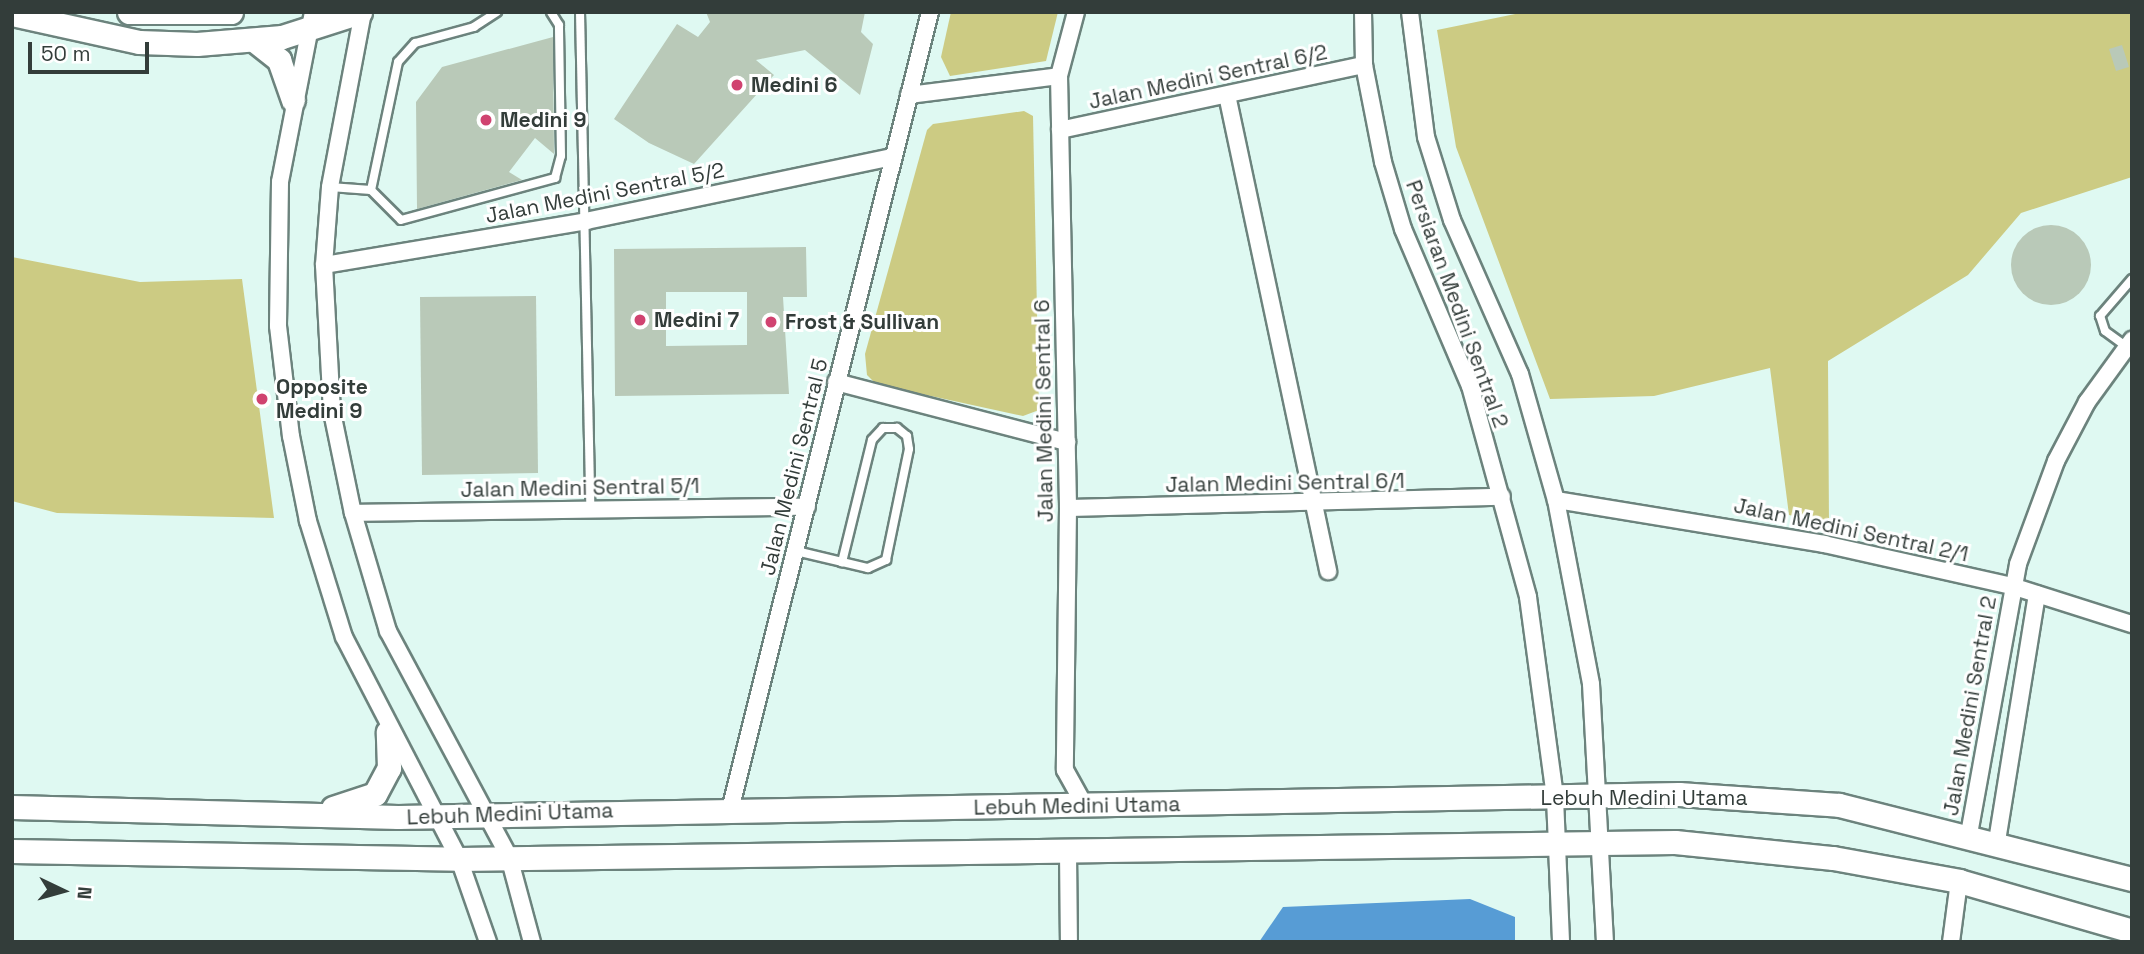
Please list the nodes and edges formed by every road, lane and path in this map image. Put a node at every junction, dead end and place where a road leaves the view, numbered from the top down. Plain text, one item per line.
1 (129, 12) edge
2 (231, 12) edge
3 (361, 12) edge
4 (497, 12) edge
5 (551, 12) edge
6 (580, 12) edge
7 (930, 12) edge
8 (1076, 12) edge
9 (1363, 12) edge
10 (1410, 12) edge
11 (12, 14) edge
12 (311, 22) edge
13 (255, 41) junction
14 (1364, 65) junction
15 (1059, 76) junction
16 (909, 94) junction
17 (1227, 95) junction
18 (293, 100) junction
19 (1060, 130) junction
20 (893, 157) junction
21 (330, 187) junction
22 (371, 190) junction
23 (586, 221) junction
24 (324, 265) junction
25 (2132, 279) edge
26 (2129, 343) edge
27 (836, 382) junction
28 (1067, 442) junction
29 (1502, 497) junction
30 (1556, 500) junction
31 (1317, 505) junction
32 (807, 507) junction
33 (590, 508) junction
34 (1068, 508) junction
35 (353, 513) junction
36 (796, 551) junction
37 (842, 562) junction
38 (1328, 571) dead end
39 (2012, 586) junction
40 (2037, 594) junction
41 (2132, 624) edge
42 (388, 732) junction
43 (1555, 798) junction
44 (1600, 798) junction
45 (1086, 806) junction
46 (12, 807) edge
47 (730, 810) junction
48 (485, 811) junction
49 (303, 815) junction
50 (438, 816) junction
51 (1969, 834) junction
52 (1997, 841) junction
53 (1558, 844) junction
54 (1603, 844) junction
55 (12, 851) edge
56 (1068, 852) junction
57 (509, 857) junction
58 (459, 859) junction
59 (2132, 879) edge
60 (1959, 881) junction
61 (2132, 931) edge
62 (488, 942) edge
63 (532, 942) edge
64 (1069, 942) edge
65 (1561, 942) edge
66 (1605, 942) edge
67 (1951, 942) edge

1 - 2 main road
3 - 12 main road
3 - 21 street
4 - 22 lane
5 - 22 lane
6 - 23 lane
7 - 16 street, Jalan Medini Sentral 5
8 - 15 street, Jalan Medini Sentral 6
9 - 14 street, Persiaran Medini Sentral 2
10 - 30 street, Persiaran Medini Sentral 2
11 - 13 main road
12 - 13 main road
12 - 18 street
13 - 18 main road
14 - 17 street, Jalan Medini Sentral 6/2
14 - 29 street, Persiaran Medini Sentral 2
15 - 16 street
15 - 19 street, Jalan Medini Sentral 6
16 - 20 street, Jalan Medini Sentral 5
17 - 19 street, Jalan Medini Sentral 6/2
17 - 31 street
18 - 42 street
19 - 28 street, Jalan Medini Sentral 6
20 - 23 street, Jalan Medini Sentral 5/2
20 - 27 street, Jalan Medini Sentral 5
21 - 22 lane
21 - 24 street
23 - 24 street, Jalan Medini Sentral 5/2
23 - 33 lane
24 - 35 street
25 - 26 lane
26 - 39 street, Jalan Medini Sentral 2
27 - 28 street
27 - 32 street, Jalan Medini Sentral 5
28 - 34 street, Jalan Medini Sentral 6
29 - 31 street, Jalan Medini Sentral 6/1
29 - 43 street, Persiaran Medini Sentral 2
30 - 39 street, Jalan Medini Sentral 2/1
30 - 44 street, Persiaran Medini Sentral 2
31 - 34 street, Jalan Medini Sentral 6/1
31 - 38 street
32 - 33 street, Jalan Medini Sentral 5/1
32 - 36 street, Jalan Medini Sentral 5
33 - 35 street, Jalan Medini Sentral 5/1
34 - 45 street, Jalan Medini Sentral 6
35 - 48 street
36 - 37 lane
36 - 47 street, Jalan Medini Sentral 5
37 - 37 lane
39 - 40 street, Jalan Medini Sentral 2/1
39 - 51 street, Jalan Medini Sentral 2
40 - 41 street, Jalan Medini Sentral 2/1
40 - 52 street
42 - 49 main road
42 - 50 street
43 - 44 main road, Lebuh Medini Utama
43 - 45 main road, Lebuh Medini Utama
43 - 53 street, Persiaran Medini Sentral 2
44 - 51 main road, Lebuh Medini Utama
44 - 54 street, Persiaran Medini Sentral 2
45 - 47 main road, Lebuh Medini Utama
46 - 49 main road, Lebuh Medini Utama
47 - 48 main road, Lebuh Medini Utama
48 - 50 main road, Lebuh Medini Utama
48 - 57 street
49 - 50 main road, Lebuh Medini Utama
50 - 58 street
51 - 52 main road, Lebuh Medini Utama
52 - 59 main road, Lebuh Medini Utama
53 - 54 main road, Lebuh Medini Utama
53 - 56 main road, Lebuh Medini Utama
53 - 65 street, Persiaran Medini Sentral 2
54 - 60 main road, Lebuh Medini Utama
54 - 66 street, Persiaran Medini Sentral 2
55 - 58 main road, Lebuh Medini Utama
56 - 57 main road, Lebuh Medini Utama
56 - 64 street
57 - 58 main road, Lebuh Medini Utama
57 - 63 street
58 - 62 street
60 - 61 main road, Lebuh Medini Utama
60 - 67 street

